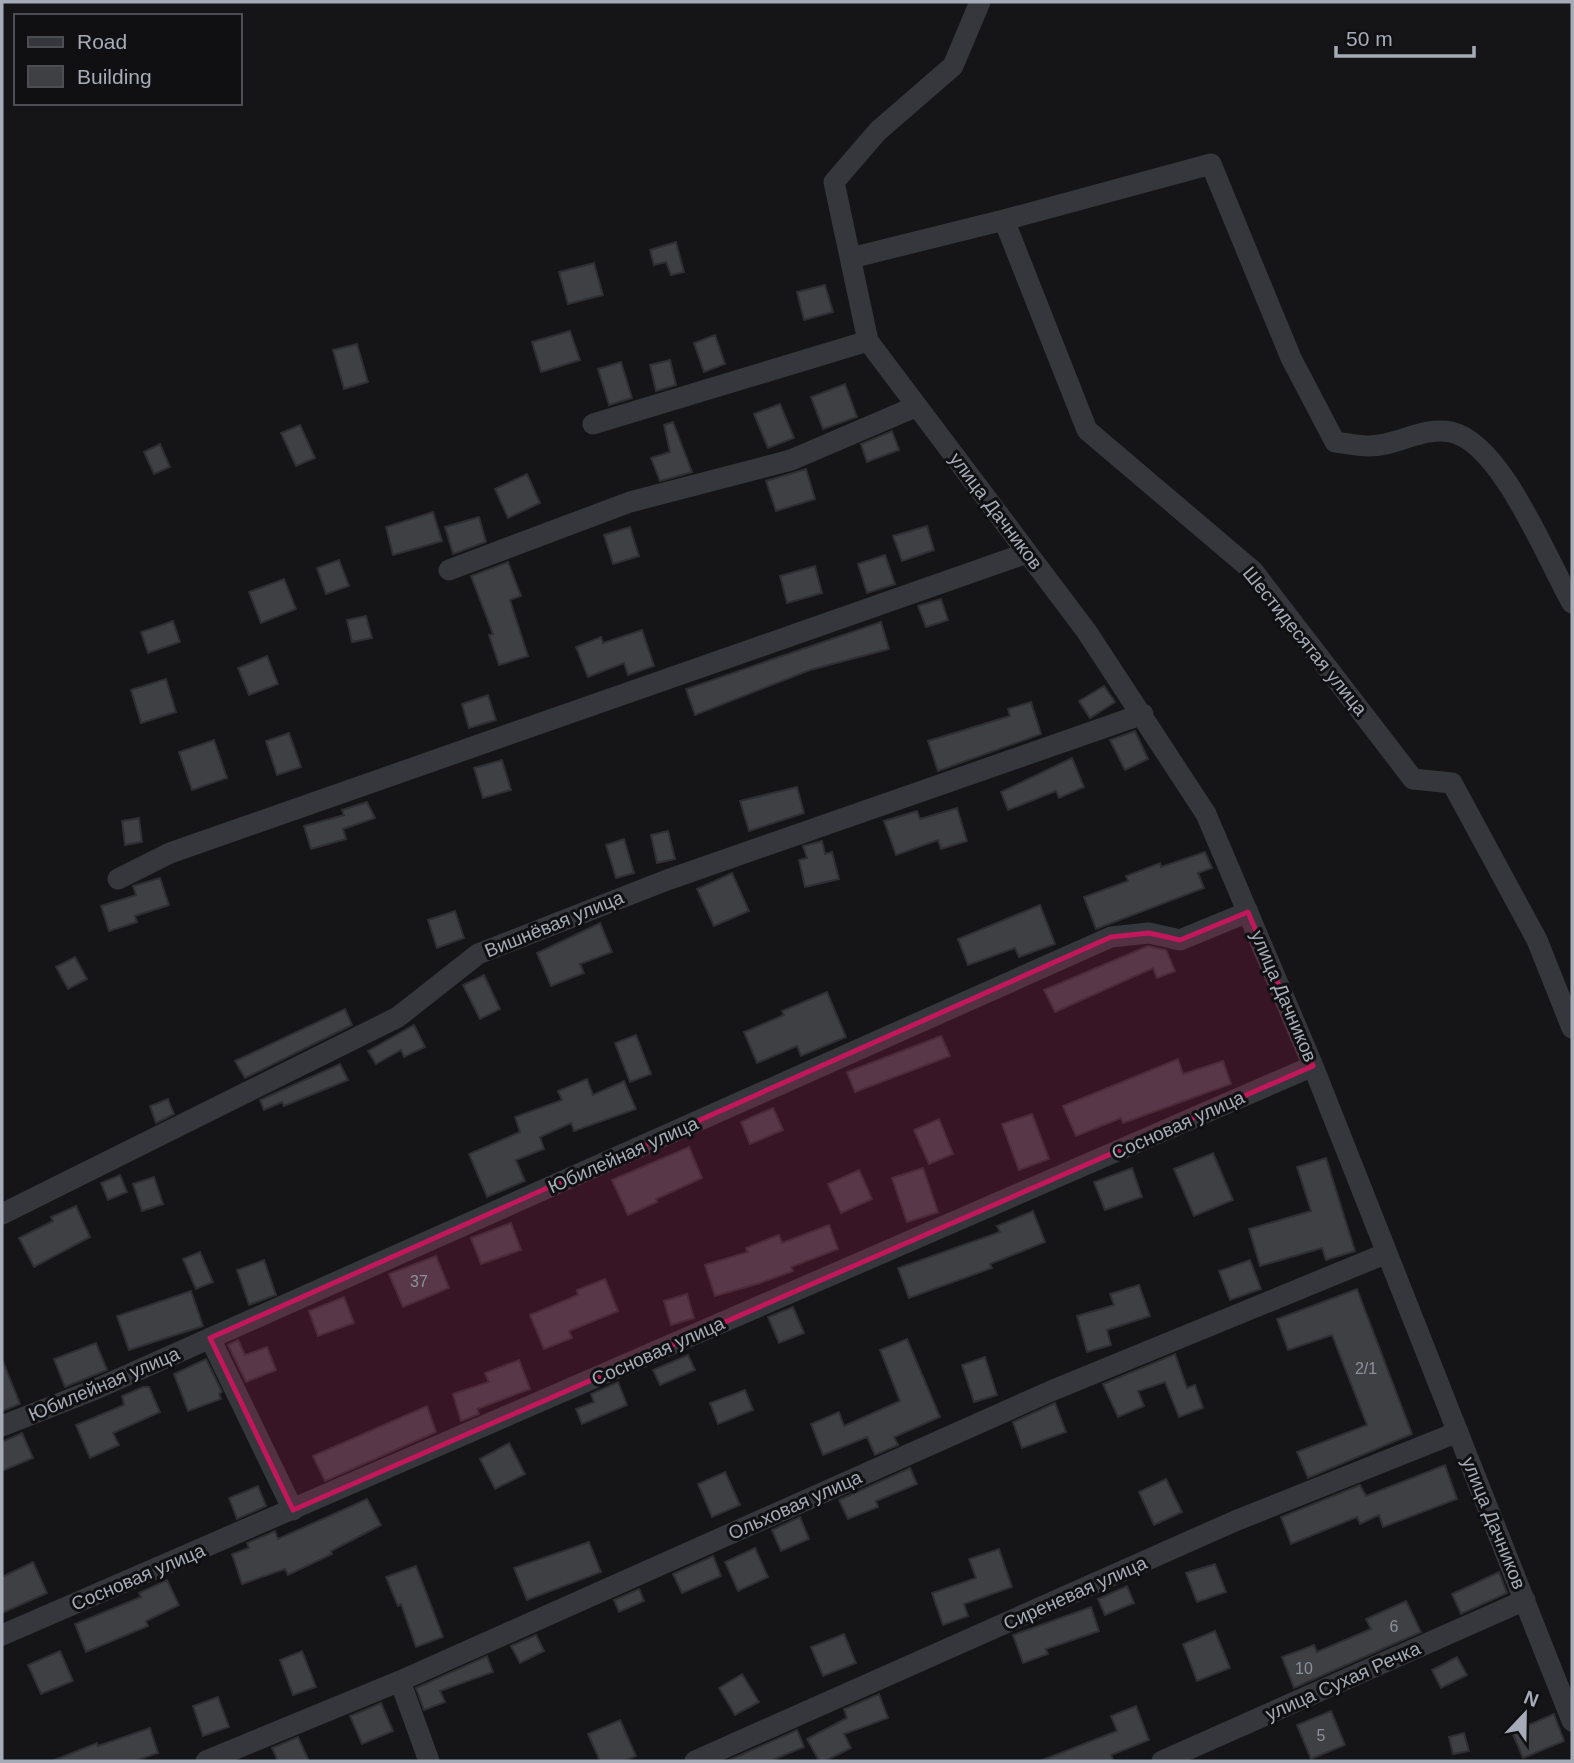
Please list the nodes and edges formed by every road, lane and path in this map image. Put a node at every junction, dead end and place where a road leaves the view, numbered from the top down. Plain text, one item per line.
1 (980, 2) edge
2 (1004, 220) junction
3 (850, 258) junction
4 (868, 341) junction
5 (917, 406) junction
6 (593, 424) dead end
7 (1027, 553) junction
8 (449, 570) dead end
9 (1572, 603) edge
10 (1143, 714) junction
11 (118, 879) dead end
12 (1248, 912) junction
13 (1572, 1028) edge
14 (1313, 1066) junction
15 (2, 1214) edge
16 (1387, 1253) junction
17 (210, 1338) junction
18 (2, 1426) edge
19 (1458, 1432) junction
20 (293, 1510) junction
21 (1525, 1601) junction
22 (2, 1635) edge
23 (400, 1681) junction
24 (1572, 1721) edge
25 (206, 1761) edge
26 (429, 1761) edge
27 (695, 1761) edge
28 (1162, 1761) edge

1 - 3 street
2 - 3 street
2 - 9 street
2 - 13 street, Шестидесятая улица
3 - 4 street
4 - 5 street, улица Дачников
4 - 6 street
5 - 7 street, улица Дачников
5 - 8 street
7 - 10 street, улица Дачников
7 - 11 street
10 - 12 street, улица Дачников
10 - 15 street, Вишнёвая улица
12 - 14 street, улица Дачников
12 - 17 street, Юбилейная улица
14 - 16 street, улица Дачников
14 - 20 street, Сосновая улица
16 - 19 street, улица Дачников
16 - 23 street, Ольховая улица
17 - 18 street, Юбилейная улица
17 - 20 street
19 - 21 street, улица Дачников
19 - 27 street, Сиреневая улица
20 - 22 street, Сосновая улица
21 - 24 street, улица Дачников
21 - 28 street, улица Сухая Речка
23 - 25 street, Ольховая улица
23 - 26 street

